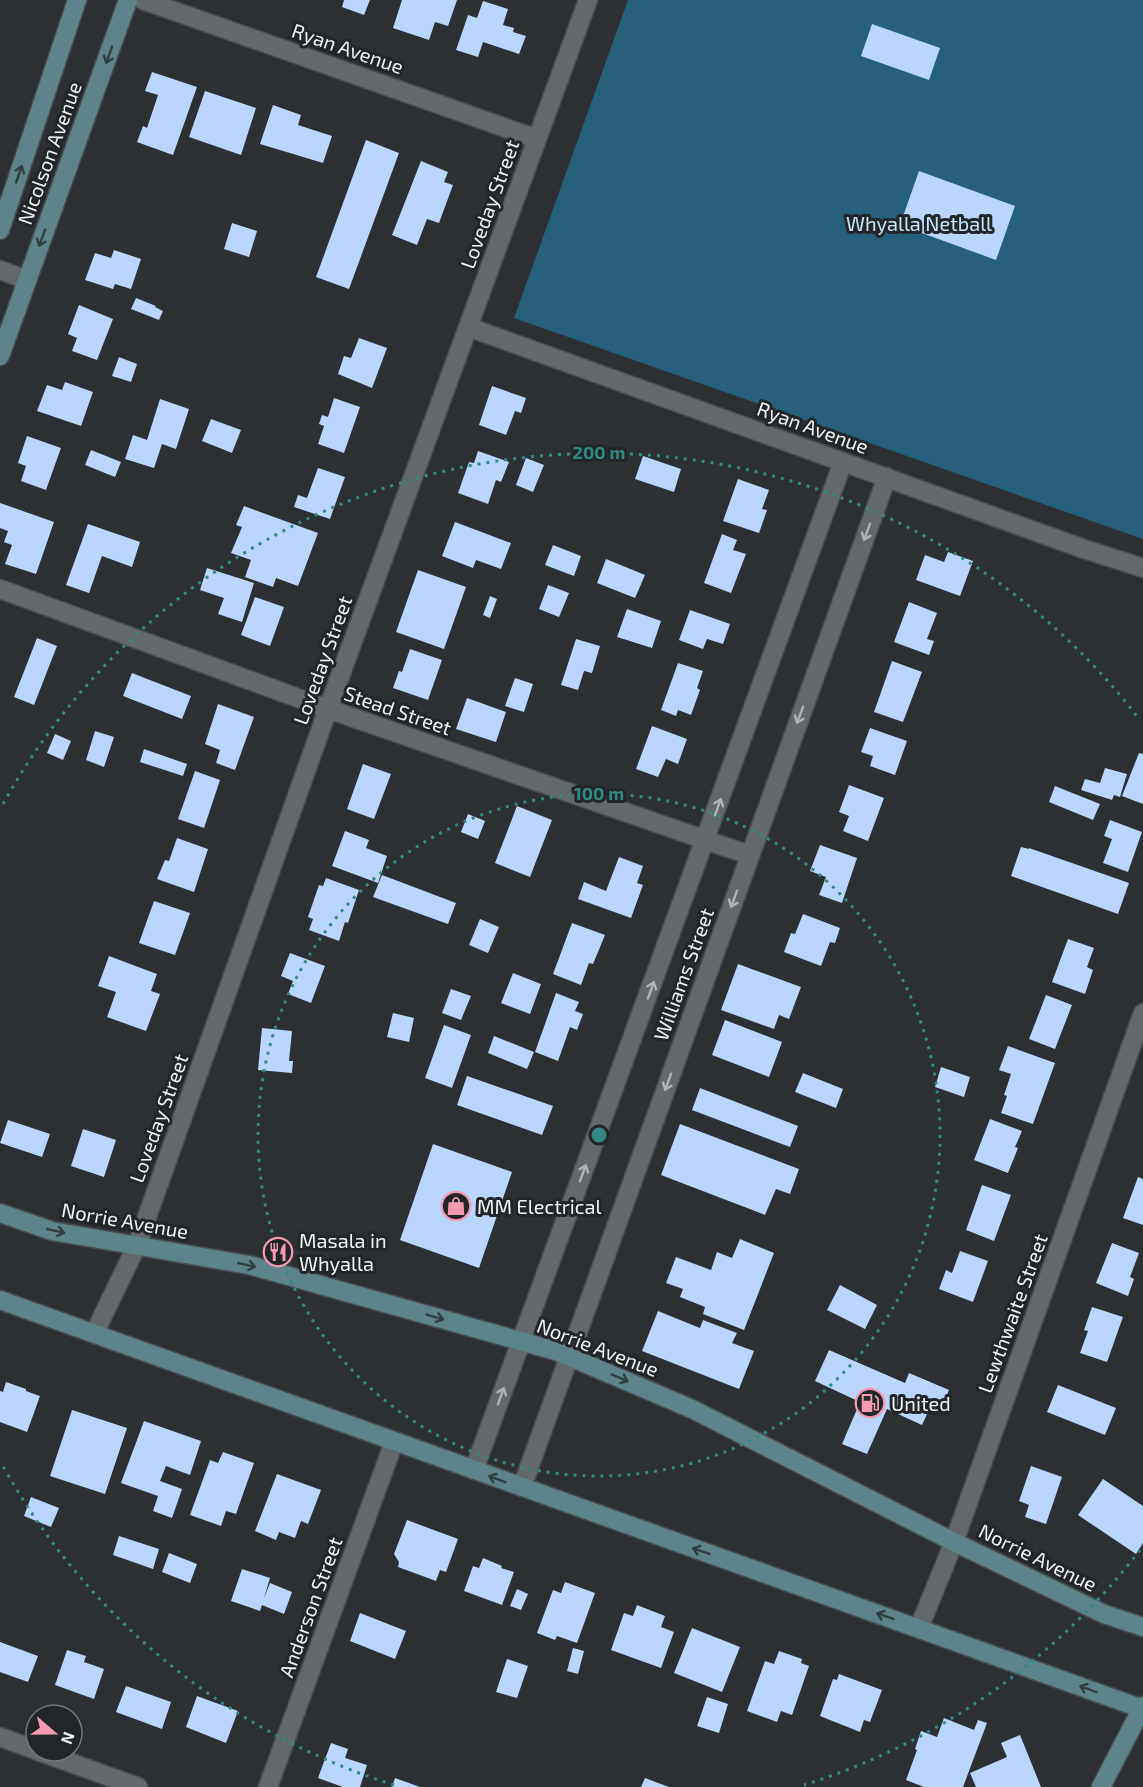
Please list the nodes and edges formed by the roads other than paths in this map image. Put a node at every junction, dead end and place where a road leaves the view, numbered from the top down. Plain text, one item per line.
1 (77, 0) edge
2 (128, 0) edge
3 (143, 0) edge
4 (588, 0) edge
5 (537, 139) junction
6 (0, 230) edge
7 (0, 270) edge
8 (27, 280) junction
9 (468, 327) junction
10 (0, 356) edge
11 (843, 462) junction
12 (887, 477) junction
13 (1143, 568) edge
14 (0, 589) edge
15 (328, 709) junction
16 (705, 841) junction
17 (749, 855) junction
18 (1143, 1013) edge
19 (0, 1213) edge
20 (137, 1245) junction
21 (0, 1300) edge
22 (94, 1334) junction
23 (522, 1341) junction
24 (569, 1357) junction
25 (394, 1442) junction
26 (474, 1470) junction
27 (522, 1487) junction
28 (954, 1542) junction
29 (1143, 1627) edge
30 (920, 1628) junction
31 (1142, 1708) edge
32 (0, 1737) edge
33 (24, 1746) edge
34 (71, 1763) edge
35 (138, 1787) edge
36 (268, 1787) edge
37 (1101, 1787) edge

6 -> 1 main road, Nicolson Avenue
2 -> 8 main road, Nicolson Avenue
3 - 5 street, Ryan Avenue
4 - 5 street, Loveday Street
5 - 9 street, Loveday Street
7 - 8 street
8 - 10 main road, Nicolson Avenue
9 - 11 street, Ryan Avenue
9 - 15 street, Loveday Street
11 - 12 street, Ryan Avenue
16 -> 11 street, Williams Street
12 - 13 street, Ryan Avenue
12 -> 17 street, Williams Street
14 - 15 street, Stead Street
15 - 16 street, Stead Street
15 - 20 street, Loveday Street
16 - 17 street, Stead Street
23 -> 16 street, Williams Street
17 -> 24 street, Williams Street
18 - 28 street, Lewthwaite Street
19 -> 20 main road, Norrie Avenue
20 - 22 street, Loveday Street
20 -> 23 main road, Norrie Avenue
21 - 22 main road
22 - 25 main road
23 - 24 main road, Norrie Avenue
26 -> 23 street, Williams Street
24 - 27 street, Williams Street
24 -> 28 main road, Norrie Avenue
25 - 26 main road
25 - 36 street, Anderson Street
27 -> 26 main road
30 -> 27 main road
28 - 29 main road, Norrie Avenue
28 - 30 street, Lewthwaite Street
31 -> 30 main road
31 - 37 main road
32 - 33 street
34 - 35 street

